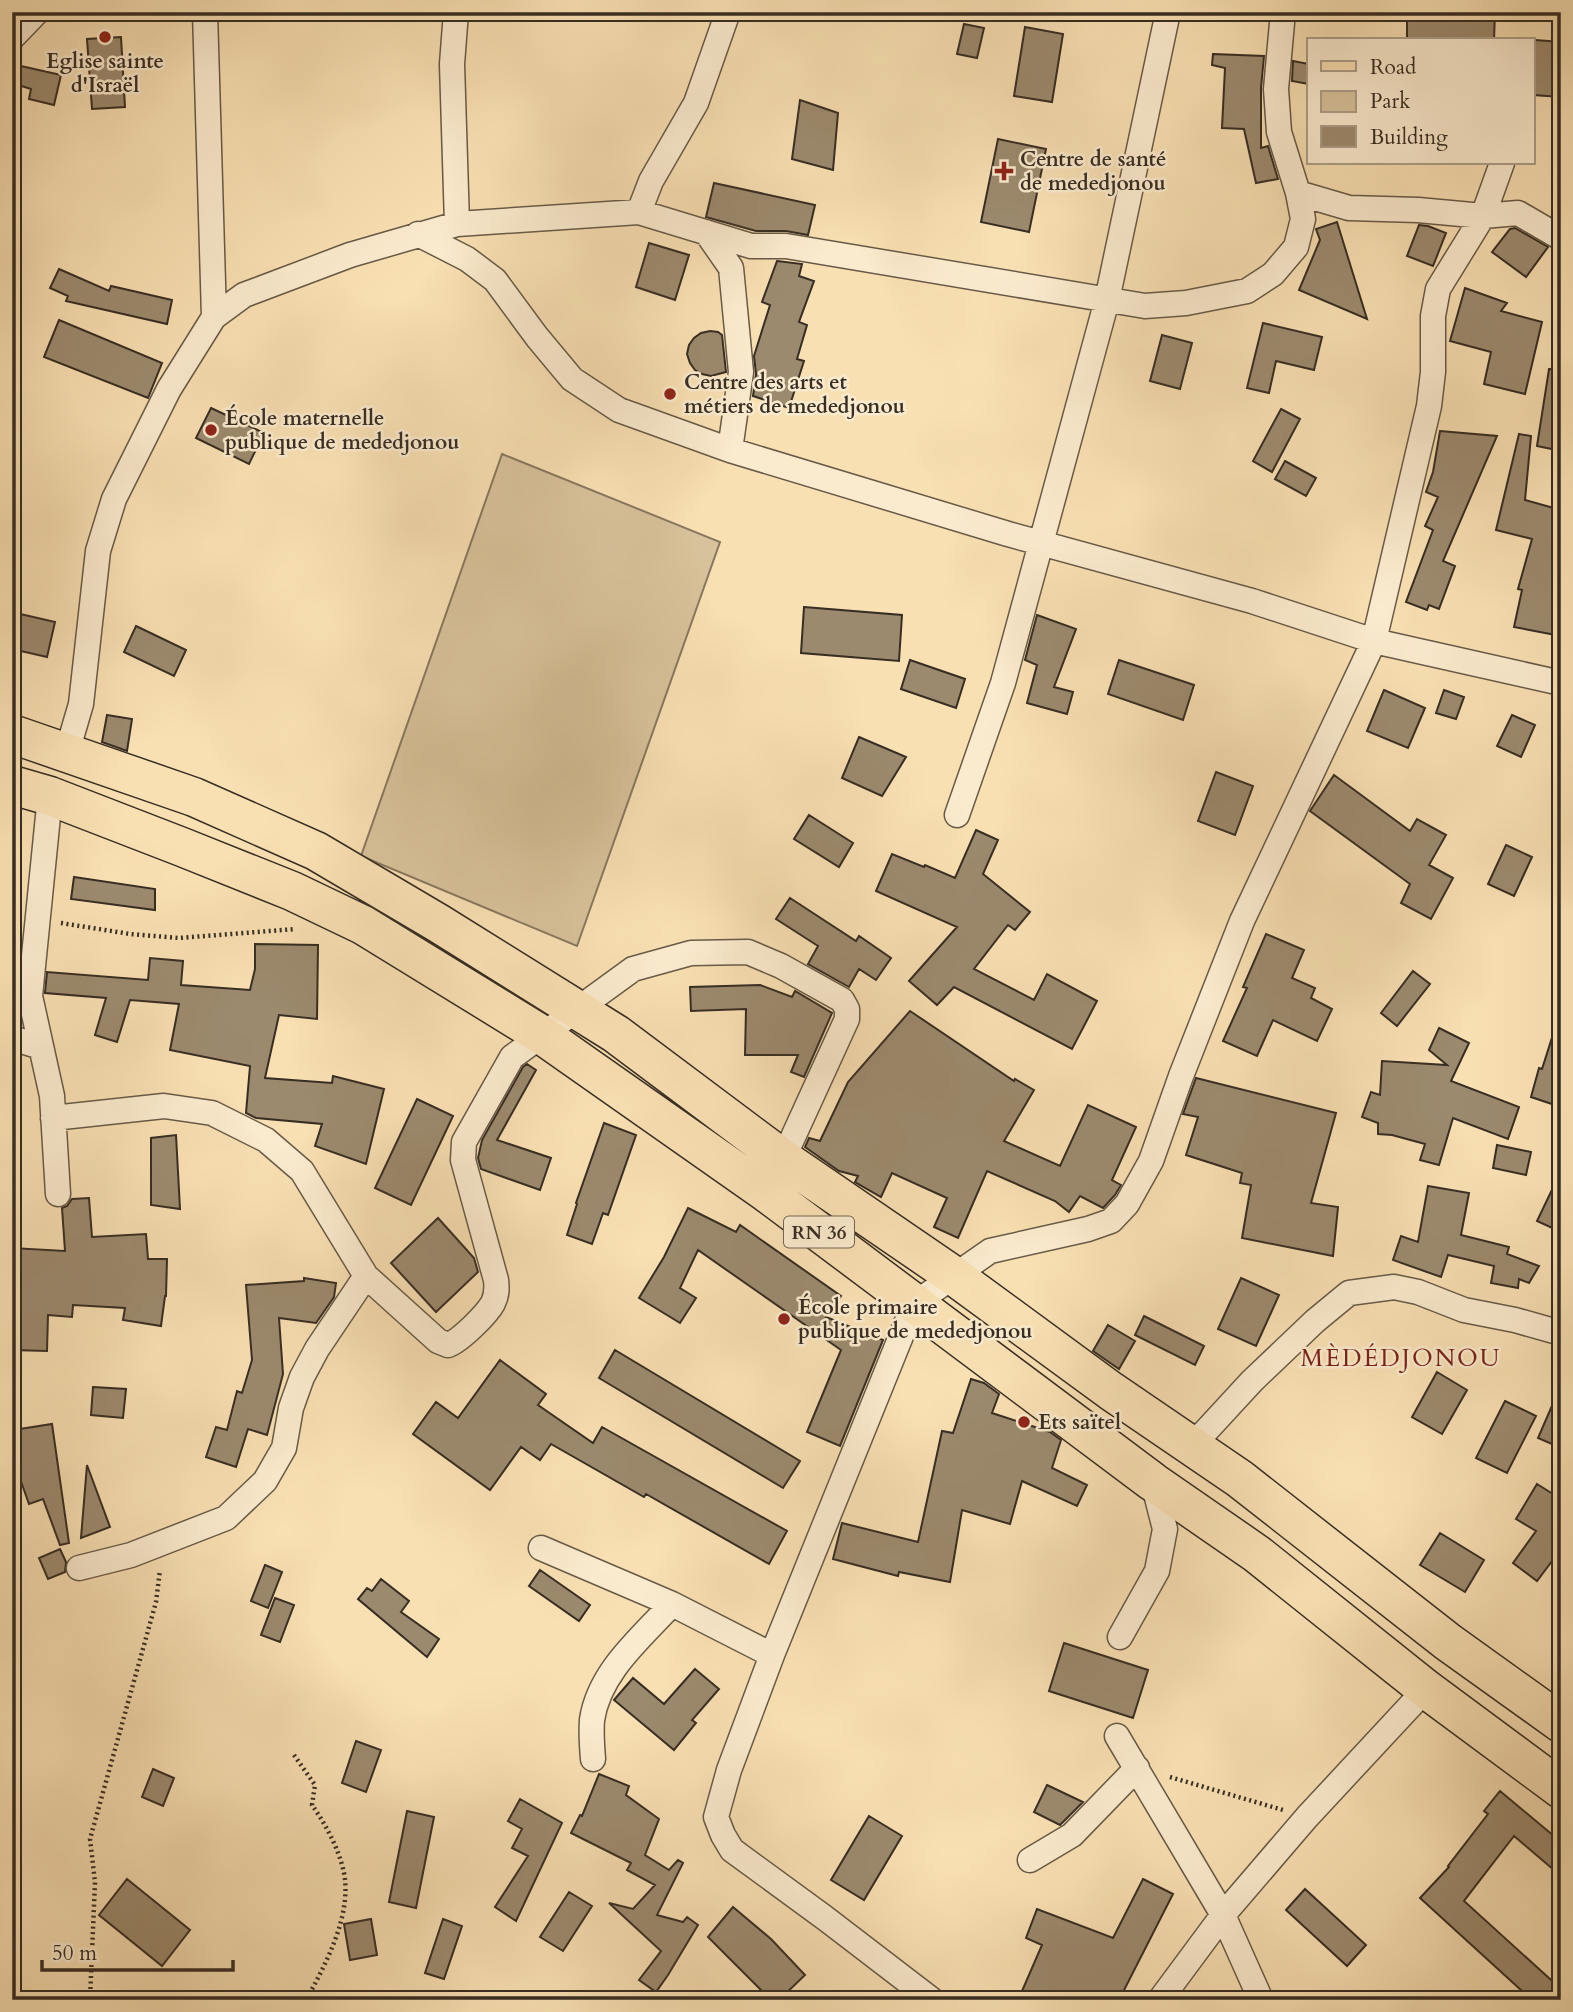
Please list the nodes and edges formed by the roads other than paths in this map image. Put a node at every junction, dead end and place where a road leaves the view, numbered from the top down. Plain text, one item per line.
1 (37, 12) edge
2 (205, 12) edge
3 (456, 12) edge
4 (728, 12) edge
5 (1168, 12) edge
6 (1283, 12) edge
7 (12, 38) edge
8 (1502, 164) edge
9 (1298, 193) junction
10 (639, 212) junction
11 (1483, 216) junction
12 (457, 224) junction
13 (706, 232) junction
14 (418, 234) junction
15 (1561, 238) edge
16 (1107, 300) junction
17 (214, 317) junction
18 (730, 450) junction
19 (1042, 543) junction
20 (1374, 641) junction
21 (1561, 683) edge
22 (12, 734) edge
23 (67, 752) junction
24 (12, 785) edge
25 (50, 796) junction
26 (957, 815) dead end
27 (576, 1010) junction
28 (542, 1035) junction
29 (12, 1038) edge
30 (41, 1047) junction
31 (53, 1118) junction
32 (783, 1159) junction
33 (58, 1194) dead end
34 (366, 1276) junction
35 (954, 1276) junction
36 (914, 1304) junction
37 (1561, 1333) edge
38 (1189, 1444) junction
39 (1153, 1482) junction
40 (541, 1548) dead end
41 (79, 1568) dead end
42 (672, 1604) junction
43 (1120, 1637) dead end
44 (772, 1655) junction
45 (1426, 1689) junction
46 (1561, 1723) edge
47 (1117, 1736) dead end
48 (593, 1759) dead end
49 (1138, 1768) junction
50 (1561, 1789) edge
51 (1030, 1860) dead end
52 (1223, 1915) junction
53 (932, 2000) edge
54 (1160, 2000) edge
55 (1261, 2000) edge

1 - 7 street
2 - 17 street
3 - 12 street
4 - 10 street
5 - 16 street
6 - 9 street
8 - 11 street
9 - 11 street
9 - 16 street
10 - 12 street
10 - 13 street
11 - 15 street
11 - 20 street
12 - 14 street
13 - 16 street
13 - 18 street
14 - 17 street
14 - 18 street
16 - 19 street
17 - 23 street
18 - 19 street
19 - 20 street
19 - 26 street
20 - 21 street
20 - 35 street
22 - 23 main road, RN 36
23 - 27 main road, RN 36
24 - 25 main road, RN 36
25 - 28 main road, RN 36
25 - 30 street
27 - 28 street
27 - 32 main road, RN 36
27 - 32 street
28 - 34 street
28 - 36 main road, RN 36
29 - 30 street
30 - 31 street
31 - 33 street
31 - 34 street
32 - 35 main road, RN 36
34 - 41 street
35 - 36 street
35 - 38 main road, RN 36
36 - 39 main road, RN 36
36 - 44 street
37 - 38 street
38 - 46 main road, RN 36
39 - 43 street
39 - 45 main road, RN 36
40 - 42 street
42 - 44 street
42 - 48 street
44 - 53 street
45 - 50 main road, RN 36
45 - 52 street
47 - 49 street
49 - 51 street
49 - 52 street
52 - 54 street
52 - 55 street

